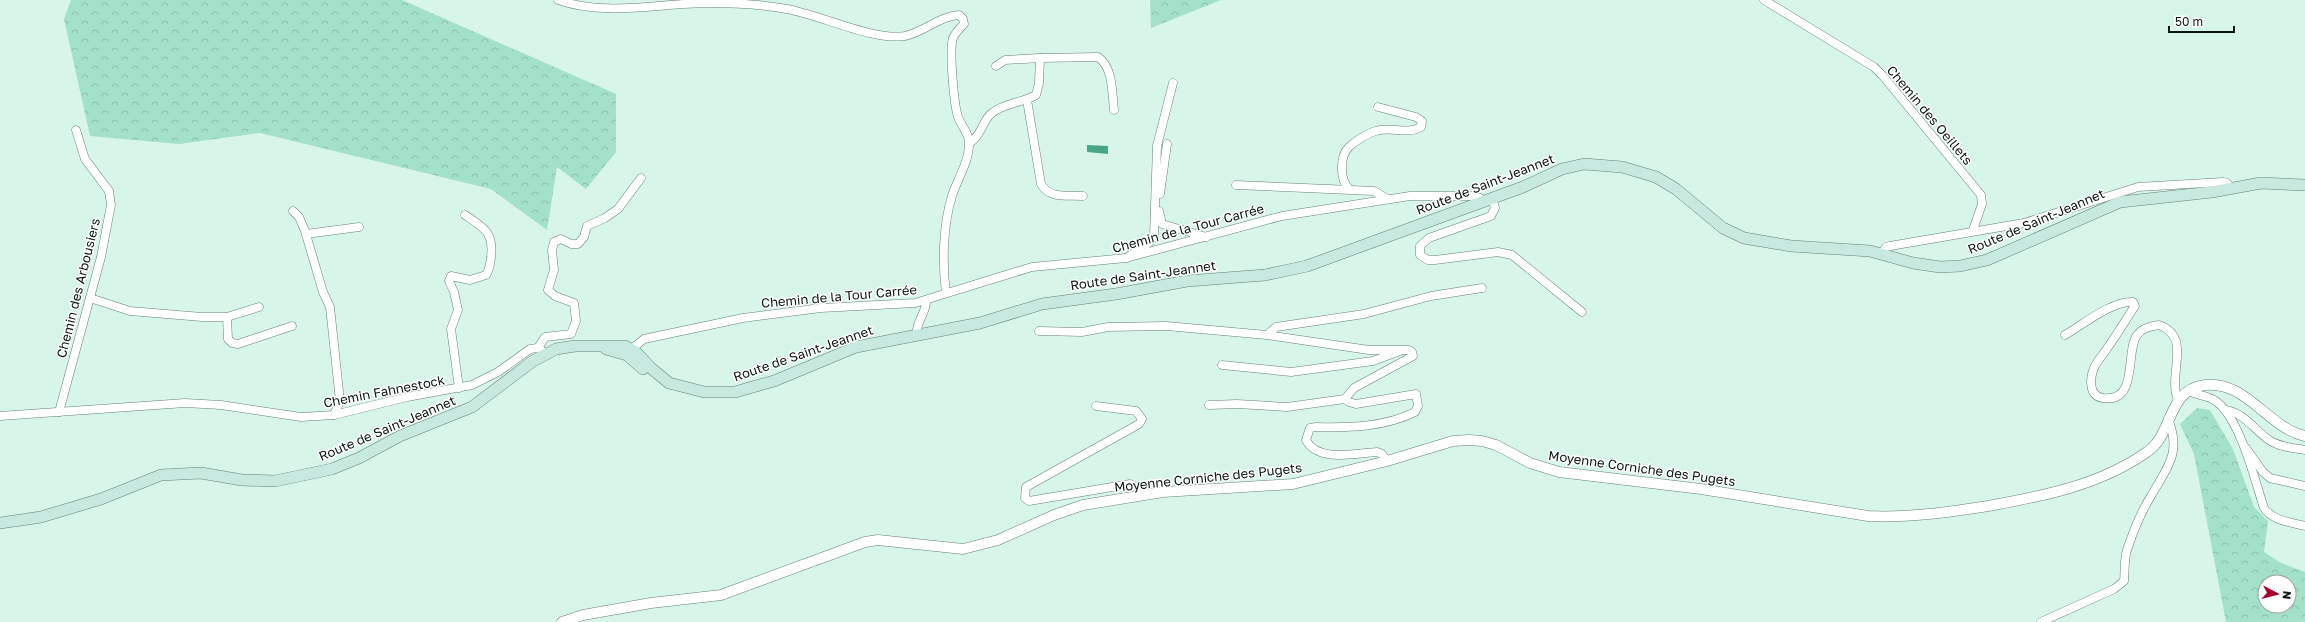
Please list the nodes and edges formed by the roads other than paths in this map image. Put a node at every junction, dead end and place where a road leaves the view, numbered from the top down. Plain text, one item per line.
1 (558, 0) edge
2 (1764, 0) edge
3 (1040, 58) junction
4 (996, 66) dead end
5 (1173, 83) dead end
6 (1027, 100) junction
7 (1378, 107) dead end
8 (1114, 110) dead end
9 (76, 130) dead end
10 (970, 143) junction
11 (1166, 144) dead end
12 (641, 178) dead end
13 (1236, 185) dead end
14 (2305, 185) edge
15 (2231, 188) junction
16 (1349, 189) junction
17 (1082, 196) dead end
18 (1387, 199) junction
19 (1487, 200) junction
20 (293, 211) dead end
21 (465, 215) dead end
22 (359, 227) dead end
23 (1974, 230) junction
24 (306, 234) junction
25 (1206, 238) junction
26 (1881, 254) junction
27 (1126, 258) junction
28 (1482, 288) dead end
29 (946, 293) junction
30 (90, 298) junction
31 (926, 300) junction
32 (259, 307) dead end
33 (1582, 312) dead end
34 (227, 317) junction
35 (292, 326) dead end
36 (1039, 331) dead end
37 (917, 335) junction
38 (1267, 335) junction
39 (2065, 335) dead end
40 (1402, 350) junction
41 (541, 351) junction
42 (633, 355) junction
43 (1222, 365) dead end
44 (459, 388) junction
45 (2188, 391) junction
46 (1345, 399) junction
47 (2178, 400) junction
48 (1209, 405) dead end
49 (1096, 406) dead end
50 (2225, 410) junction
51 (59, 412) junction
52 (334, 415) junction
53 (0, 416) edge
54 (2168, 419) junction
55 (2305, 436) edge
56 (2242, 444) junction
57 (2305, 450) edge
58 (1387, 461) junction
59 (2305, 486) edge
60 (1143, 496) junction
61 (0, 523) edge
62 (2305, 526) edge
63 (562, 622) edge
64 (2041, 622) edge

1 - 10 street
2 - 23 street, Chemin des Oeillets
3 - 4 street
3 - 6 street
3 - 8 street
5 - 27 street
6 - 10 street
6 - 17 street
7 - 16 street
9 - 30 street, Chemin des Arbousiers
10 - 29 street
11 - 25 street
12 - 41 street, Chemin Fahnestock
13 - 16 street
14 - 15 main road, Route de Saint-Jeannet
15 - 23 street
15 - 26 main road, Route de Saint-Jeannet
16 - 18 street
18 - 19 street, Chemin de la Tour Carrée
18 - 25 street, Chemin de la Tour Carrée
19 - 26 main road, Route de Saint-Jeannet
19 - 33 street
19 - 37 main road, Route de Saint-Jeannet
20 - 24 street
21 - 44 street
22 - 24 street
23 - 26 street
24 - 52 street
25 - 27 street, Chemin de la Tour Carrée
27 - 29 street, Chemin de la Tour Carrée
28 - 38 street
29 - 31 street, Chemin de la Tour Carrée
30 - 34 street
30 - 51 street, Chemin des Arbousiers
31 - 37 street
31 - 42 street, Chemin de la Tour Carrée
32 - 34 street
34 - 35 street
36 - 38 street
37 - 42 main road, Route de Saint-Jeannet
38 - 40 street
39 - 47 street
40 - 43 street
40 - 46 street
41 - 42 main road, Route de Saint-Jeannet
41 - 44 street, Chemin Fahnestock
41 - 61 main road, Route de Saint-Jeannet
44 - 52 street, Chemin Fahnestock
45 - 47 street, Moyenne Corniche des Pugets
45 - 50 street
45 - 55 street, Moyenne Corniche des Pugets
46 - 48 street
46 - 58 street
47 - 54 street, Moyenne Corniche des Pugets
49 - 60 street
50 - 56 street
50 - 57 street
51 - 52 street, Chemin Fahnestock
51 - 53 street, Chemin Fahnestock
54 - 58 street, Moyenne Corniche des Pugets
54 - 64 street
56 - 59 street
56 - 62 street
58 - 60 street, Moyenne Corniche des Pugets
60 - 63 street, Moyenne Corniche des Pugets

